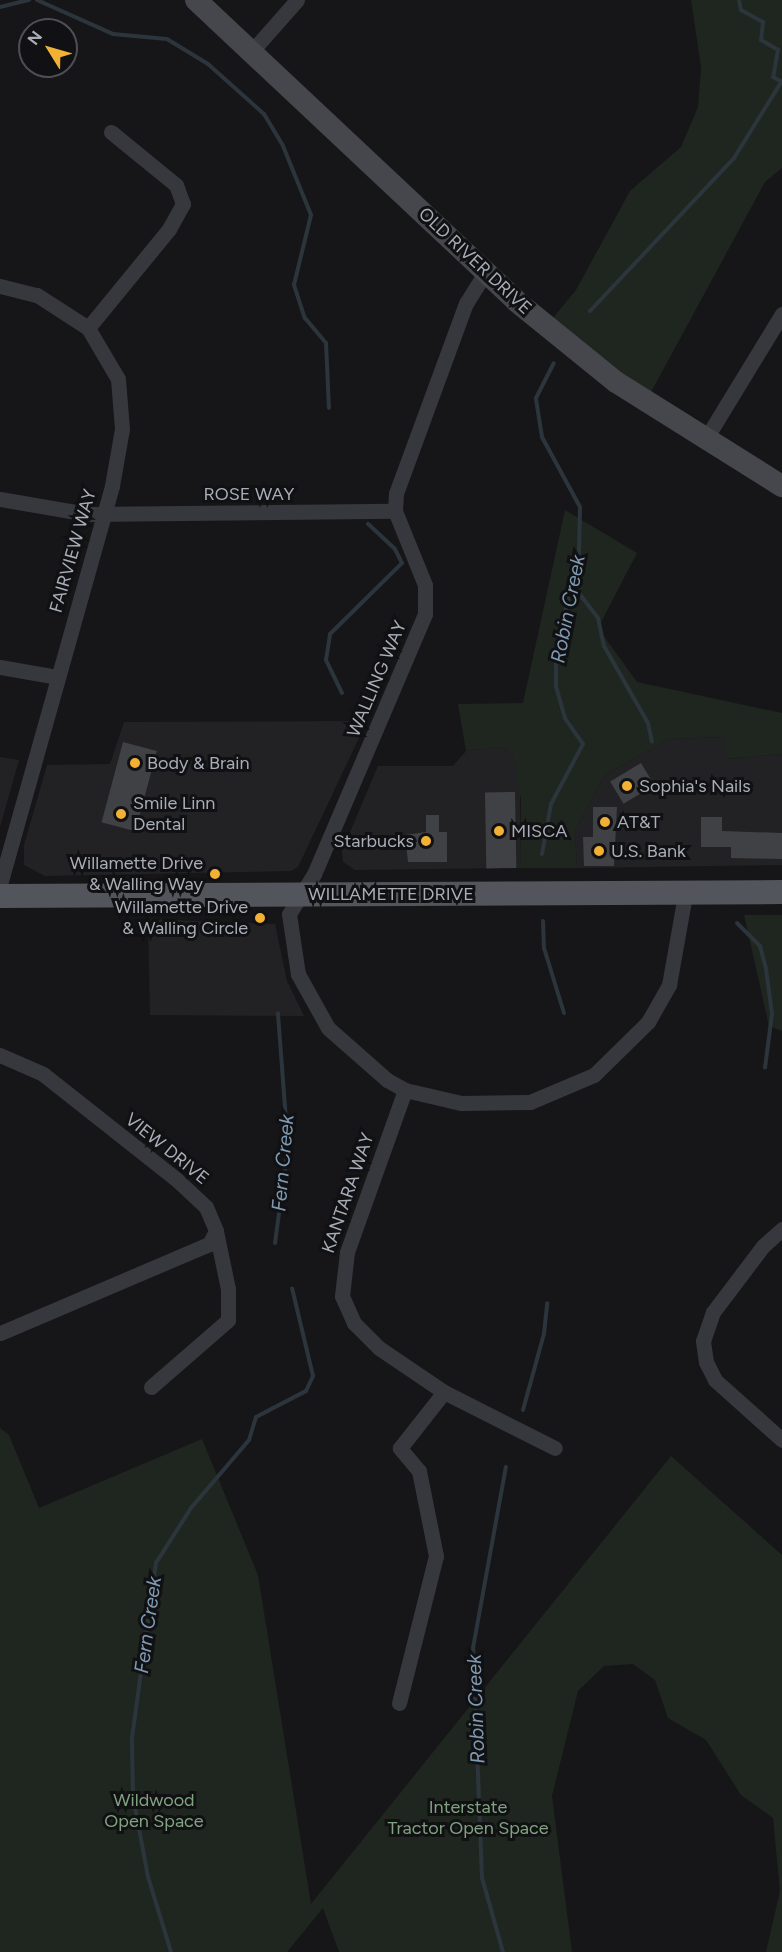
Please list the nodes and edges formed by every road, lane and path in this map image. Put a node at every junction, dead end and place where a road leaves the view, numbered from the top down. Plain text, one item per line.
1 (196, 0) edge
2 (297, 0) edge
3 (252, 51) junction
4 (111, 132) dead end
5 (485, 273) junction
6 (0, 286) edge
7 (782, 314) edge
8 (88, 328) junction
9 (705, 440) junction
10 (782, 486) edge
11 (0, 499) edge
12 (395, 511) junction
13 (103, 514) junction
14 (0, 667) edge
15 (58, 677) junction
16 (0, 885) edge
17 (782, 892) edge
18 (301, 894) junction
19 (686, 895) junction
20 (0, 896) edge
21 (0, 1055) edge
22 (405, 1090) junction
23 (782, 1229) edge
24 (216, 1231) junction
25 (0, 1333) edge
26 (151, 1387) dead end
27 (444, 1392) junction
28 (782, 1440) edge
29 (555, 1448) dead end
30 (399, 1703) dead end

1 - 3 street, OLD RIVER DRIVE
2 - 3 street
3 - 5 street, OLD RIVER DRIVE
4 - 8 street
5 - 9 street, OLD RIVER DRIVE
5 - 12 street
6 - 8 street, FAIRVIEW WAY
7 - 9 street
8 - 13 street, FAIRVIEW WAY
9 - 10 street, OLD RIVER DRIVE
11 - 13 street, ROSE WAY
12 - 13 street, ROSE WAY
12 - 18 street, WALLING WAY
13 - 15 street, FAIRVIEW WAY
14 - 15 street
15 - 16 street, FAIRVIEW WAY
17 - 19 main road, WILLAMETTE DRIVE
18 - 19 main road, WILLAMETTE DRIVE
18 - 20 main road, WILLAMETTE DRIVE
18 - 22 street, WALLING WAY
19 - 22 street
21 - 24 street, VIEW DRIVE
22 - 27 street, KANTARA WAY
23 - 28 street
24 - 25 street
24 - 26 street, VIEW DRIVE
27 - 29 street, KANTARA WAY
27 - 30 street

